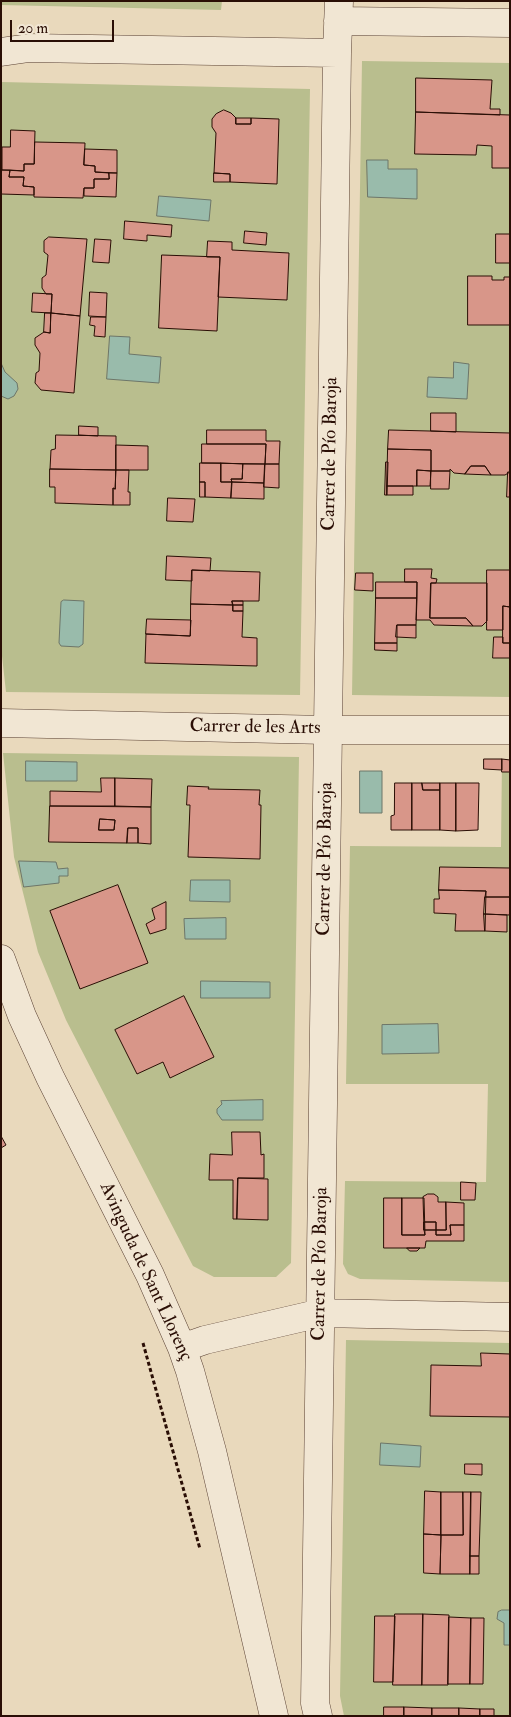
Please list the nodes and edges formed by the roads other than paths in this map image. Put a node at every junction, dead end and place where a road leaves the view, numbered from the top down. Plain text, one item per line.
1 (338, 11) edge
2 (510, 23) edge
3 (1, 42) edge
4 (29, 48) junction
5 (1, 52) edge
6 (336, 52) junction
7 (1, 723) edge
8 (327, 730) junction
9 (510, 730) edge
10 (1, 959) edge
11 (320, 1313) junction
12 (510, 1317) edge
13 (182, 1348) junction
14 (274, 1716) edge
15 (318, 1716) edge

1 - 2 street
1 - 6 street, Carrer de Pío Baroja
3 - 4 street
4 - 5 street
4 - 6 street
6 - 8 street, Carrer de Pío Baroja
7 - 8 street, Carrer de les Arts
8 - 9 street, Carrer de les Arts
8 - 11 street, Carrer de Pío Baroja
10 - 13 street, Avinguda de Sant Llorenç
11 - 12 street
11 - 13 street
11 - 15 street, Carrer de Pío Baroja
13 - 14 street, Avinguda de Sant Llorenç

